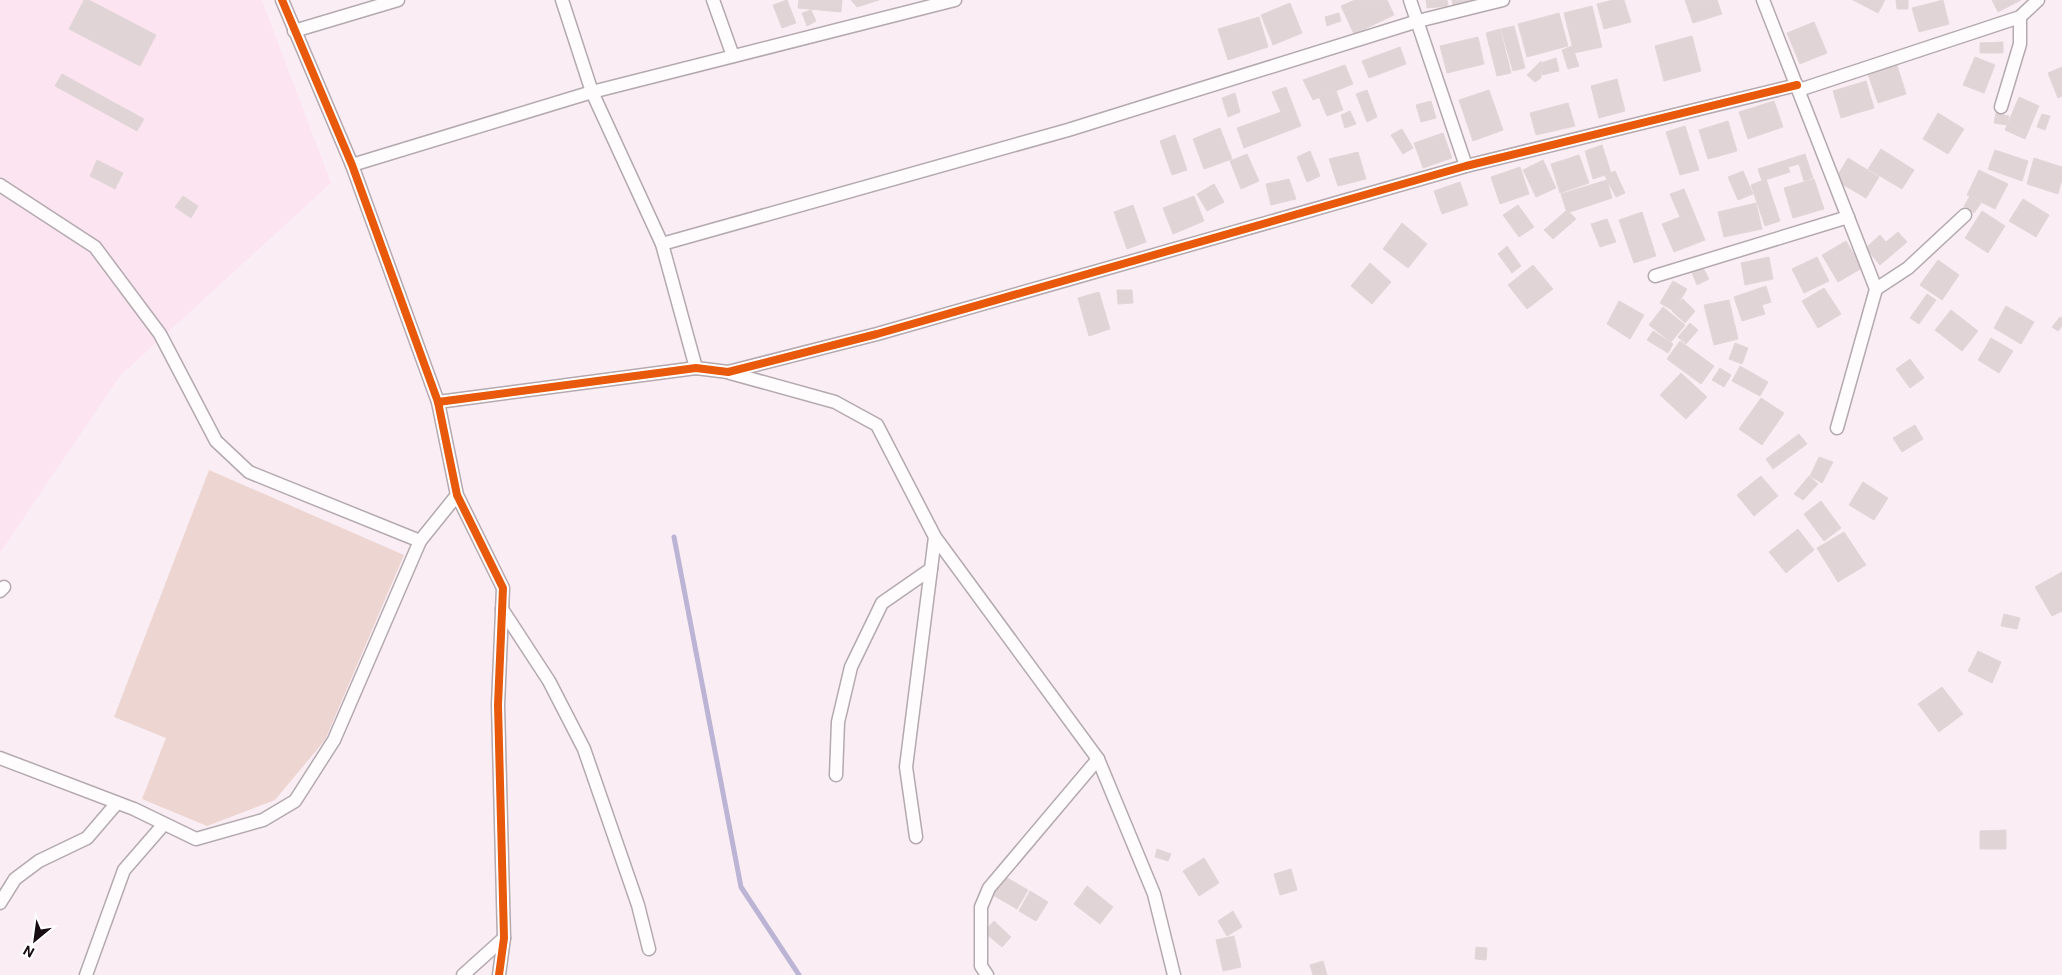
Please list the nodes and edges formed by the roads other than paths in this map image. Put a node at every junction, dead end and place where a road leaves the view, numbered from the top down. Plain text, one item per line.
1 (282, 0) edge
2 (398, 0) edge
3 (562, 0) edge
4 (712, 0) edge
5 (955, 0) edge
6 (1410, 0) edge
7 (1504, 0) edge
8 (1762, 0) edge
9 (2038, 0) edge
10 (2020, 17) junction
11 (1418, 22) junction
12 (294, 31) junction
13 (733, 56) junction
14 (1798, 87) junction
15 (592, 92) junction
16 (2001, 107) dead end
17 (352, 165) junction
18 (1466, 166) junction
19 (0, 185) edge
20 (1965, 216) dead end
21 (1848, 217) junction
22 (662, 244) junction
23 (1655, 276) dead end
24 (1876, 289) junction
25 (696, 368) junction
26 (728, 372) junction
27 (438, 402) junction
28 (1837, 428) dead end
29 (457, 495) junction
30 (934, 538) junction
31 (420, 541) junction
32 (930, 569) junction
33 (502, 609) junction
34 (0, 758) edge
35 (1098, 759) junction
36 (836, 775) dead end
37 (117, 803) junction
38 (164, 824) junction
39 (916, 837) dead end
40 (0, 903) edge
41 (504, 938) junction
42 (649, 949) dead end
43 (86, 975) edge
44 (463, 975) edge
45 (499, 975) edge
46 (987, 975) edge
47 (1174, 975) edge

1 - 12 street
2 - 12 street
3 - 15 street
4 - 13 street
5 - 13 street
6 - 11 street
7 - 11 street
8 - 14 street
9 - 10 street
10 - 14 street
10 - 16 street
11 - 18 street
11 - 22 street
12 - 17 street
13 - 15 street
14 - 18 street
14 - 21 street
15 - 17 street
15 - 22 street
17 - 27 street
18 - 26 street
19 - 31 street
20 - 24 street
21 - 23 street
21 - 24 street
22 - 25 street
24 - 28 street
25 - 26 street
25 - 27 street
26 - 30 street
27 - 29 street
29 - 31 street
29 - 33 street
30 - 32 street
30 - 35 street
31 - 38 street
32 - 36 street
32 - 39 street
33 - 41 street
33 - 42 street
34 - 37 street
35 - 46 street
35 - 47 street
37 - 38 street
37 - 40 street
38 - 43 street
41 - 44 street
41 - 45 street

